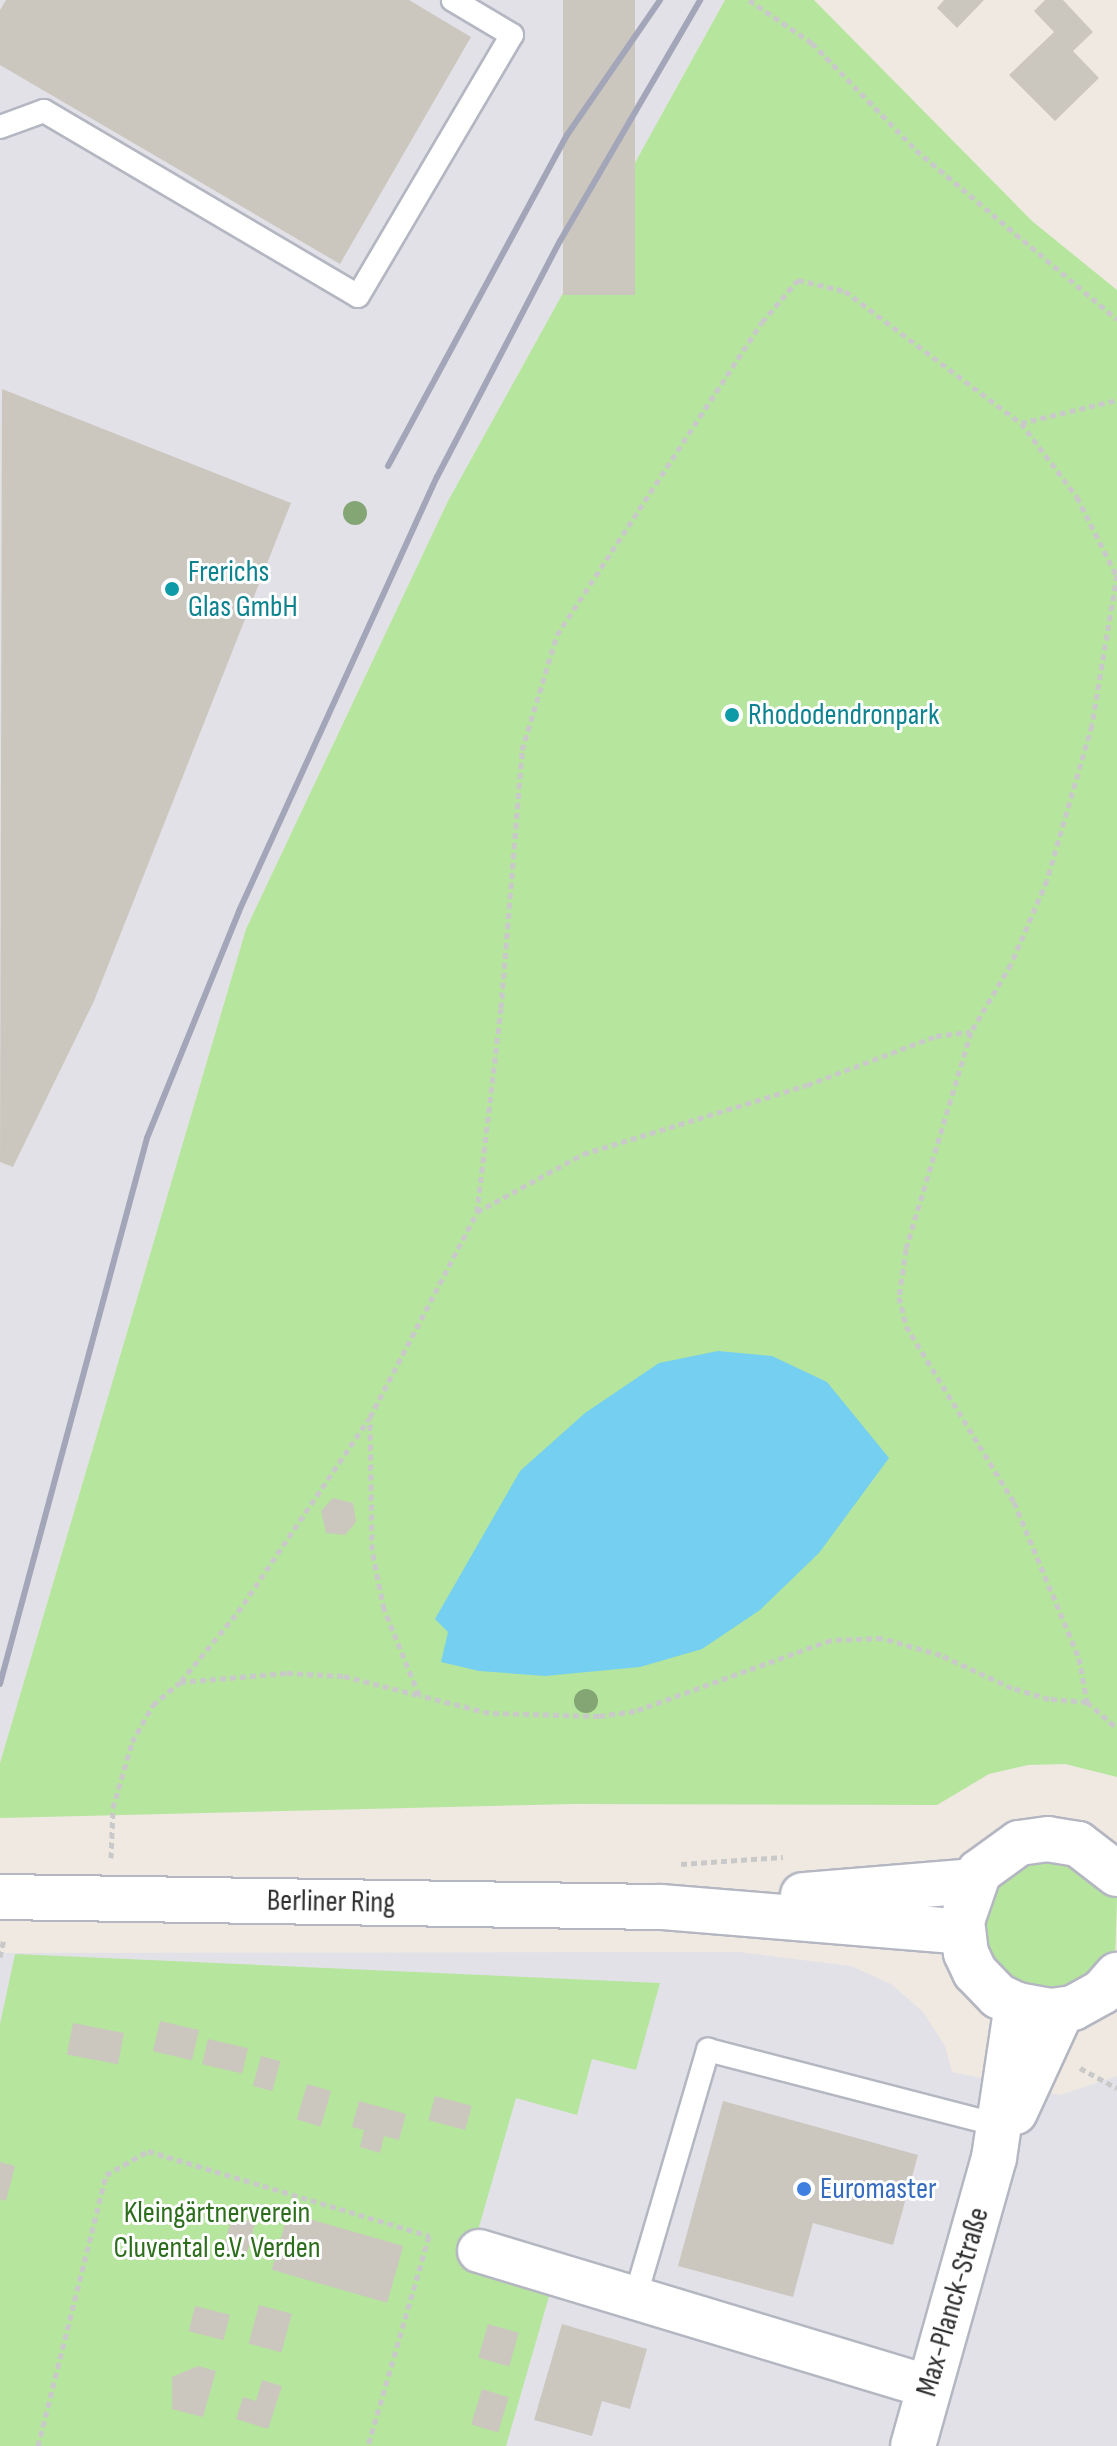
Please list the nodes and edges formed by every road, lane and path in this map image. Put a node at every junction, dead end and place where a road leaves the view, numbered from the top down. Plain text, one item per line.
1 (453, 0) edge
2 (749, 0) edge
3 (0, 127) edge
4 (1117, 319) edge
5 (1117, 400) edge
6 (1021, 423) junction
7 (1117, 576) edge
8 (971, 1032) junction
9 (477, 1212) junction
10 (370, 1417) junction
11 (180, 1682) junction
12 (419, 1695) junction
13 (1087, 1702) junction
14 (1117, 1728) edge
15 (110, 1864) dead end
16 (1117, 1874) edge
17 (974, 1881) junction
18 (0, 1897) edge
19 (661, 1907) junction
20 (962, 1932) junction
21 (1117, 1975) edge
22 (1017, 2005) junction
23 (1062, 2010) junction
24 (1070, 2063) dead end
25 (1117, 2088) edge
26 (996, 2141) junction
27 (479, 2251) dead end
28 (635, 2298) junction
29 (929, 2387) junction
30 (38, 2446) edge
31 (368, 2446) edge
32 (913, 2446) edge

1 - 3 lane
2 - 4 path
5 - 6 path
6 - 7 path
6 - 9 path
7 - 8 path
8 - 9 path
8 - 13 path
9 - 10 path
10 - 11 path
10 - 12 path
11 - 12 path
11 - 15 path
12 - 13 path
13 - 14 path
16 - 17 street
17 - 19 street, Berliner Ring
17 - 20 street
18 - 19 street, Berliner Ring
19 - 20 street, Berliner Ring
20 - 22 street
21 - 23 street
22 - 23 street
22 - 26 street, Max-Planck-Straße
23 - 26 street, Max-Planck-Straße
24 - 25 path
26 - 28 lane
26 - 29 street, Max-Planck-Straße
27 - 28 street
28 - 29 street
29 - 32 street, Max-Planck-Straße
30 - 31 path

